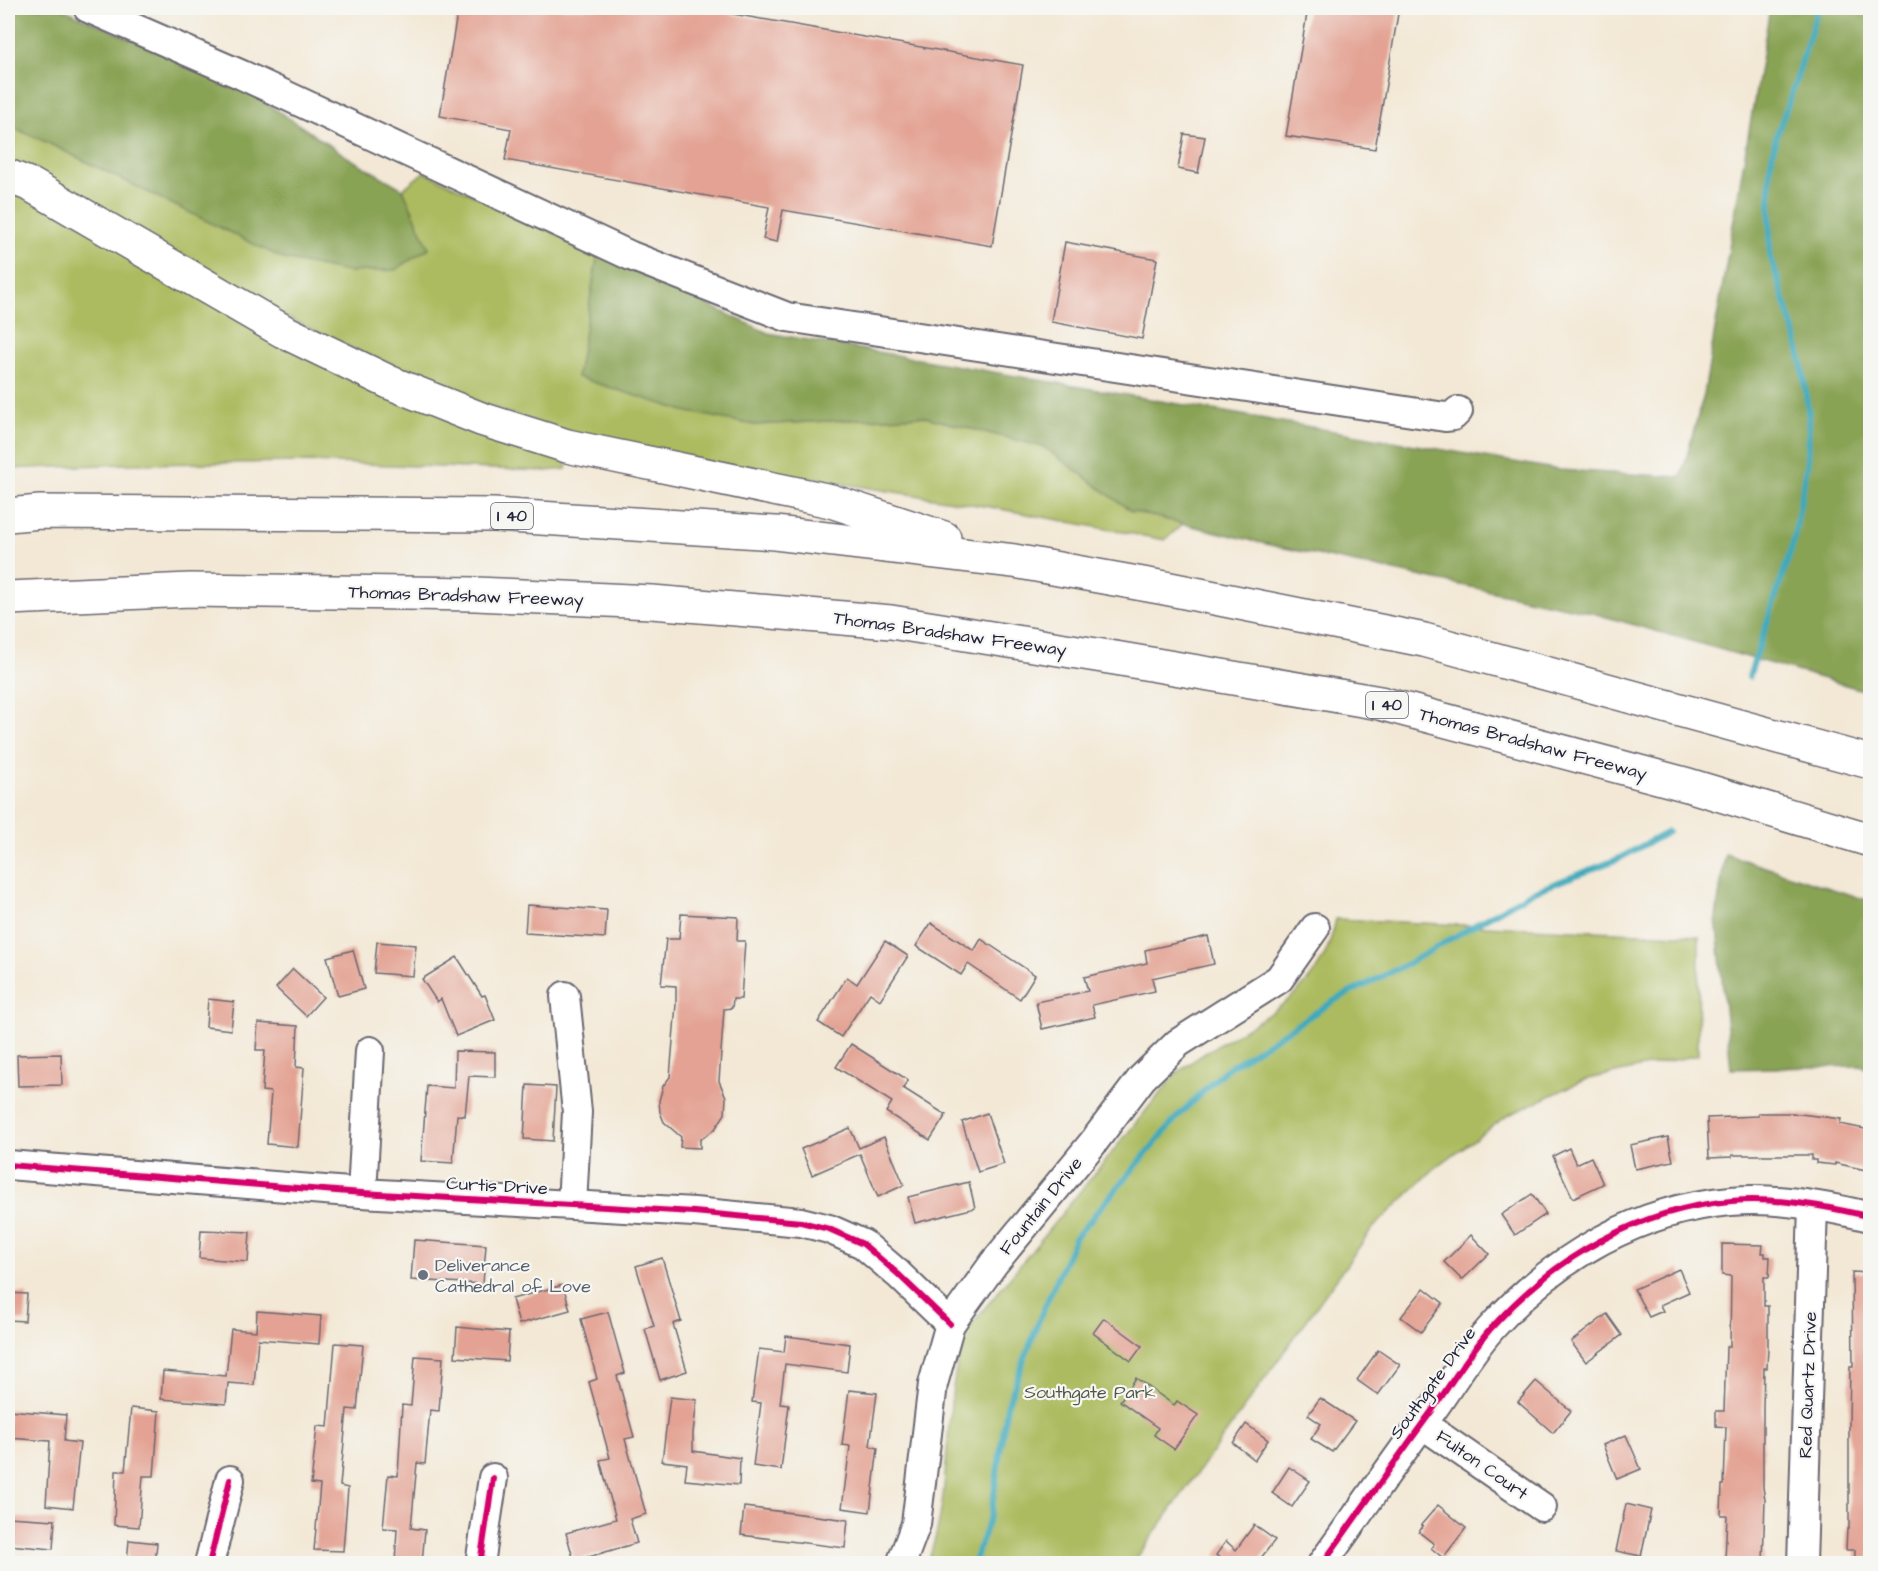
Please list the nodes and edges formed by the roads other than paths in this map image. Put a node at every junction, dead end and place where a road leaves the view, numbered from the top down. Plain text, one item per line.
1 (88, 8) edge
2 (8, 176) edge
3 (1458, 411) dead end
4 (8, 515) edge
5 (1014, 561) junction
6 (8, 598) edge
7 (1870, 762) edge
8 (1870, 840) edge
9 (1315, 928) dead end
10 (565, 996) dead end
11 (370, 1051) dead end
12 (8, 1165) edge
13 (362, 1193) junction
14 (572, 1205) junction
15 (1813, 1206) junction
16 (1870, 1217) edge
17 (950, 1324) junction
18 (1422, 1424) junction
19 (494, 1478) dead end
20 (230, 1480) dead end
21 (1542, 1507) dead end
22 (208, 1563) edge
23 (480, 1563) edge
24 (901, 1563) edge
25 (1322, 1563) edge
26 (1802, 1563) edge

1 - 3 street
2 - 5 highway
4 - 5 highway, I 40
5 - 7 highway, I 40
6 - 8 highway, Thomas Bradshaw Freeway / I 40
9 - 17 street, Fountain Drive
10 - 14 street
11 - 13 street
12 - 13 street, Curtis Drive
13 - 14 street, Curtis Drive
14 - 17 street, Curtis Drive
15 - 16 street, Southgate Drive
15 - 18 street, Southgate Drive
15 - 26 street, Red Quartz Drive
17 - 24 street, Fountain Drive
18 - 21 street, Fulton Court
18 - 25 street, Southgate Drive
19 - 23 street
20 - 22 street

